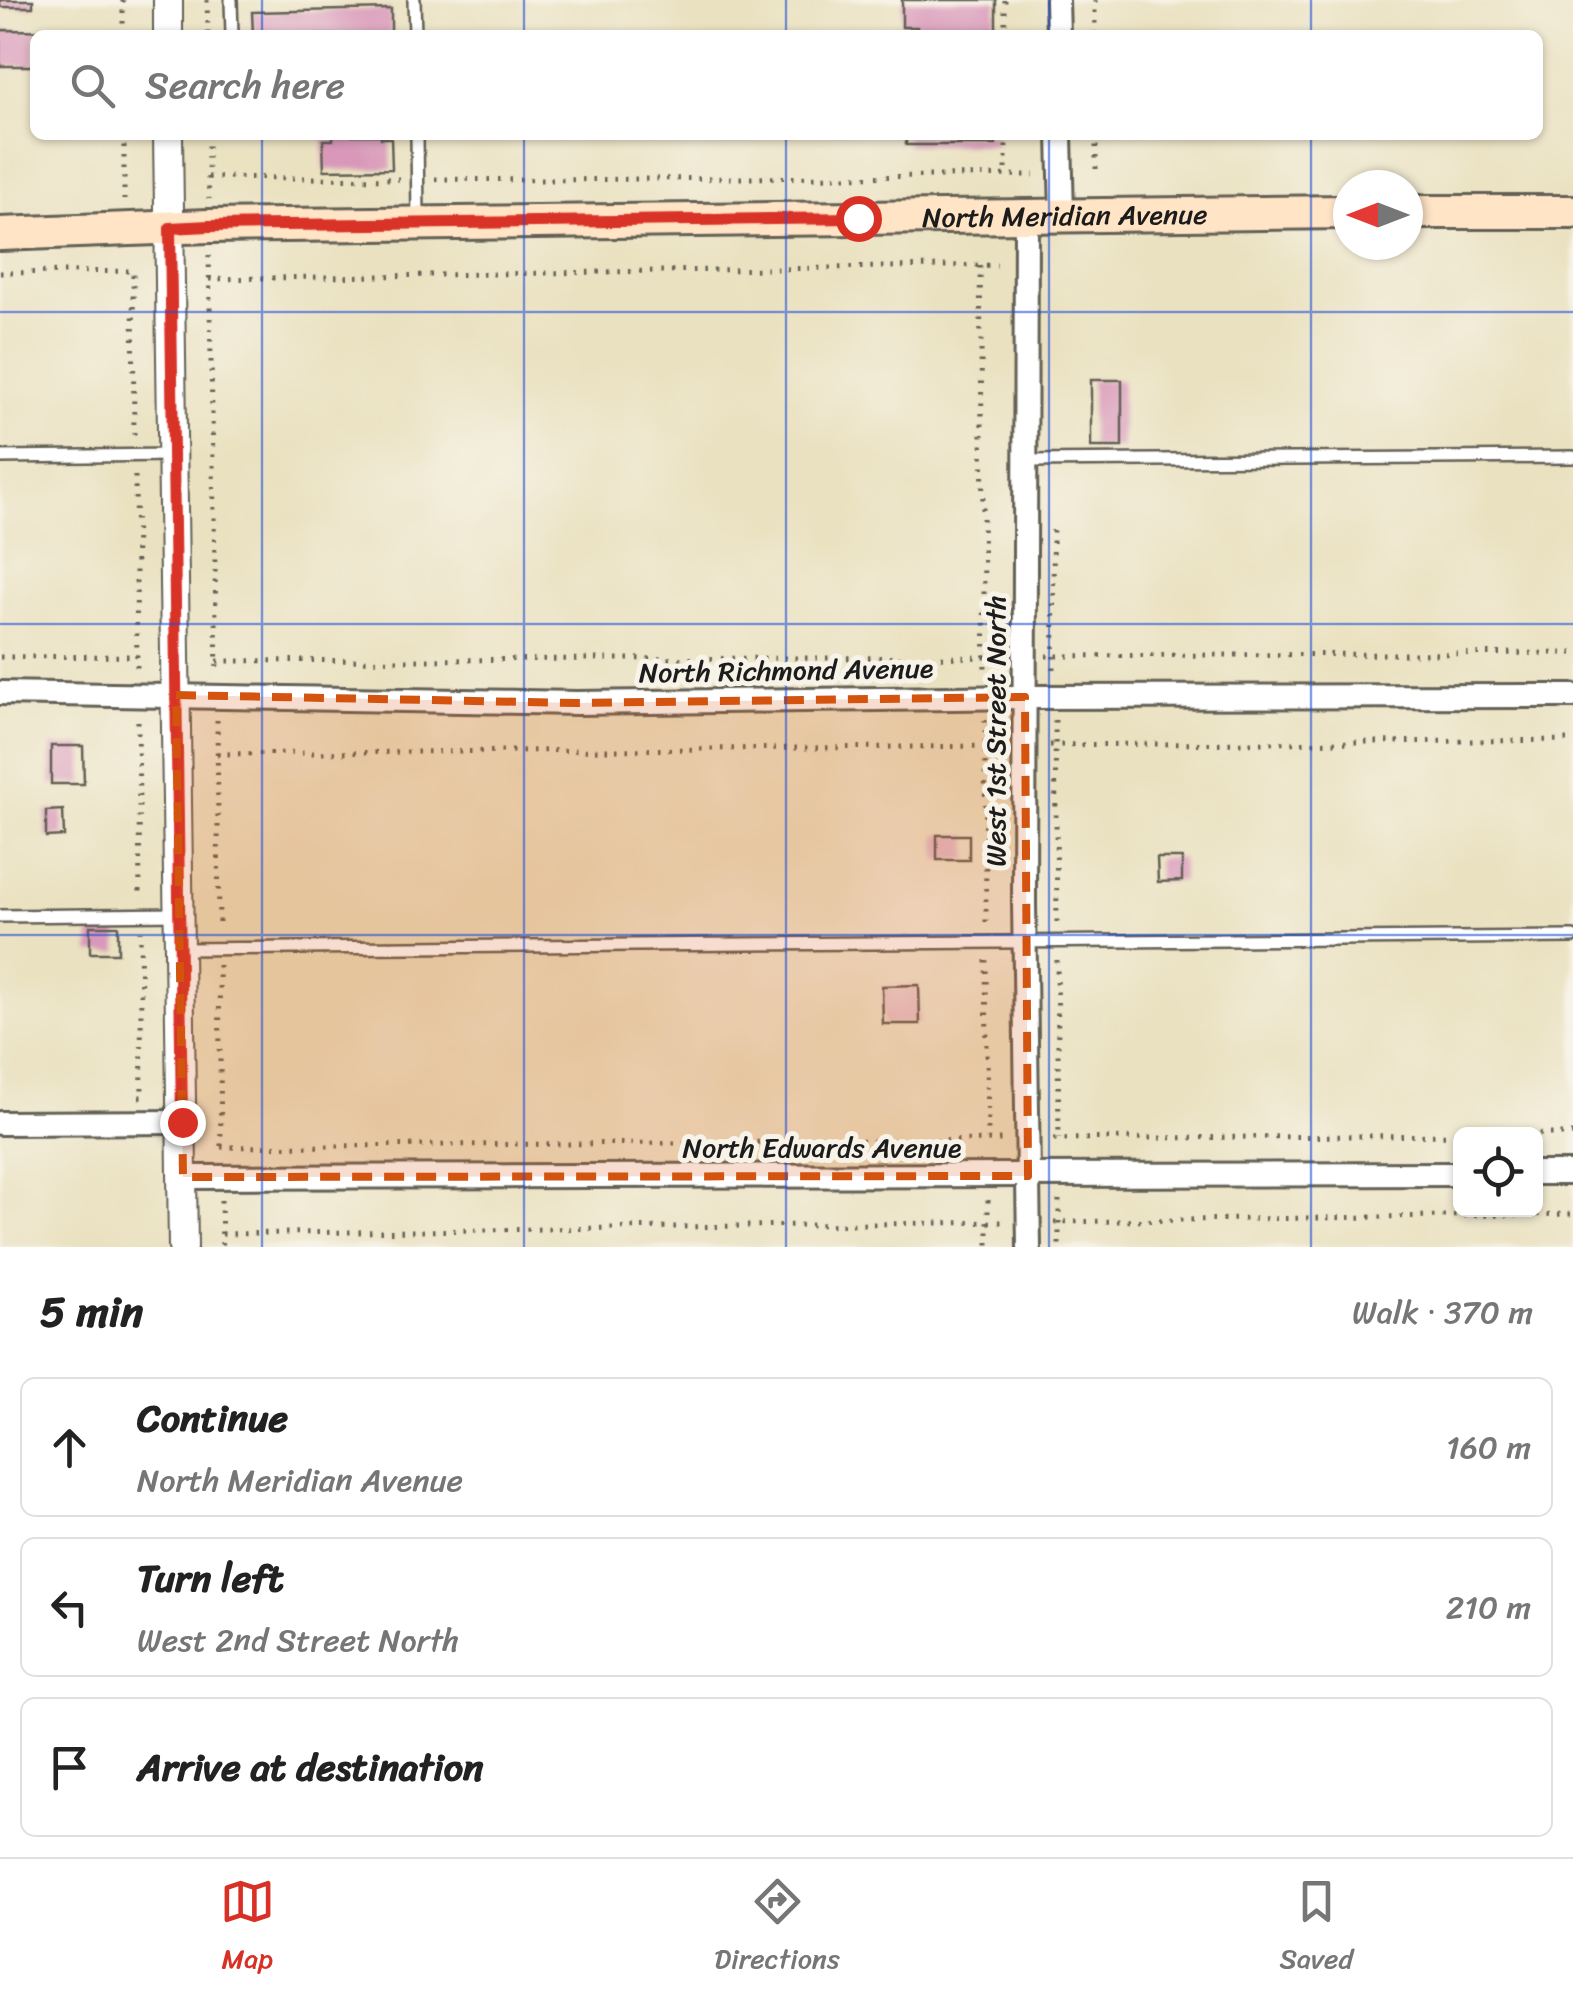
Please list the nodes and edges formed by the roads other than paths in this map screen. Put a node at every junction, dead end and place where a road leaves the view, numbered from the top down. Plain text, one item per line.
1 (168, 0) edge
2 (231, 0) edge
3 (414, 0) edge
4 (1057, 0) edge
5 (168, 30) edge
6 (232, 30) edge
7 (415, 30) edge
8 (1058, 30) edge
9 (168, 140) edge
10 (417, 140) edge
11 (1060, 140) edge
12 (1333, 212) edge
13 (1423, 212) edge
14 (1573, 212) edge
15 (1026, 216) junction
16 (1062, 216) junction
17 (418, 223) junction
18 (170, 228) junction
19 (0, 234) edge
20 (173, 456) junction
21 (0, 457) edge
22 (1573, 457) edge
23 (1025, 461) junction
24 (0, 693) edge
25 (176, 695) junction
26 (1573, 696) edge
27 (1025, 698) junction
28 (180, 914) junction
29 (0, 916) edge
30 (1573, 937) edge
31 (1025, 941) junction
32 (180, 949) junction
33 (182, 1122) junction
34 (0, 1123) edge
35 (1573, 1173) edge
36 (1453, 1174) edge
37 (1543, 1174) edge
38 (1028, 1176) junction
39 (183, 1177) junction
40 (183, 1247) edge
41 (1029, 1247) edge

1 - 5 street
2 - 6 lane
3 - 7 lane
4 - 8 street
9 - 18 street
10 - 17 lane
11 - 16 street
12 - 16 main road, North Meridian Avenue
13 - 14 main road
15 - 16 main road, North Meridian Avenue
15 - 17 main road, North Meridian Avenue
15 - 23 street, West 1st Street North
17 - 18 main road, North Meridian Avenue
18 - 19 main road, North Meridian Avenue
18 - 20 street
20 - 21 lane
20 - 25 street
22 - 23 lane
23 - 27 street, West 1st Street North
24 - 25 street, North Richmond Avenue
25 - 27 street, North Richmond Avenue
25 - 28 street
26 - 27 street, North Richmond Avenue
27 - 31 street, West 1st Street North
28 - 29 lane
28 - 32 street
30 - 31 lane
31 - 32 lane
31 - 38 street, West 1st Street North
32 - 33 street
33 - 34 street
33 - 39 street
35 - 37 street
36 - 38 street, North Edwards Avenue
38 - 39 street, North Edwards Avenue
38 - 41 street, West 1st Street North
39 - 40 street

